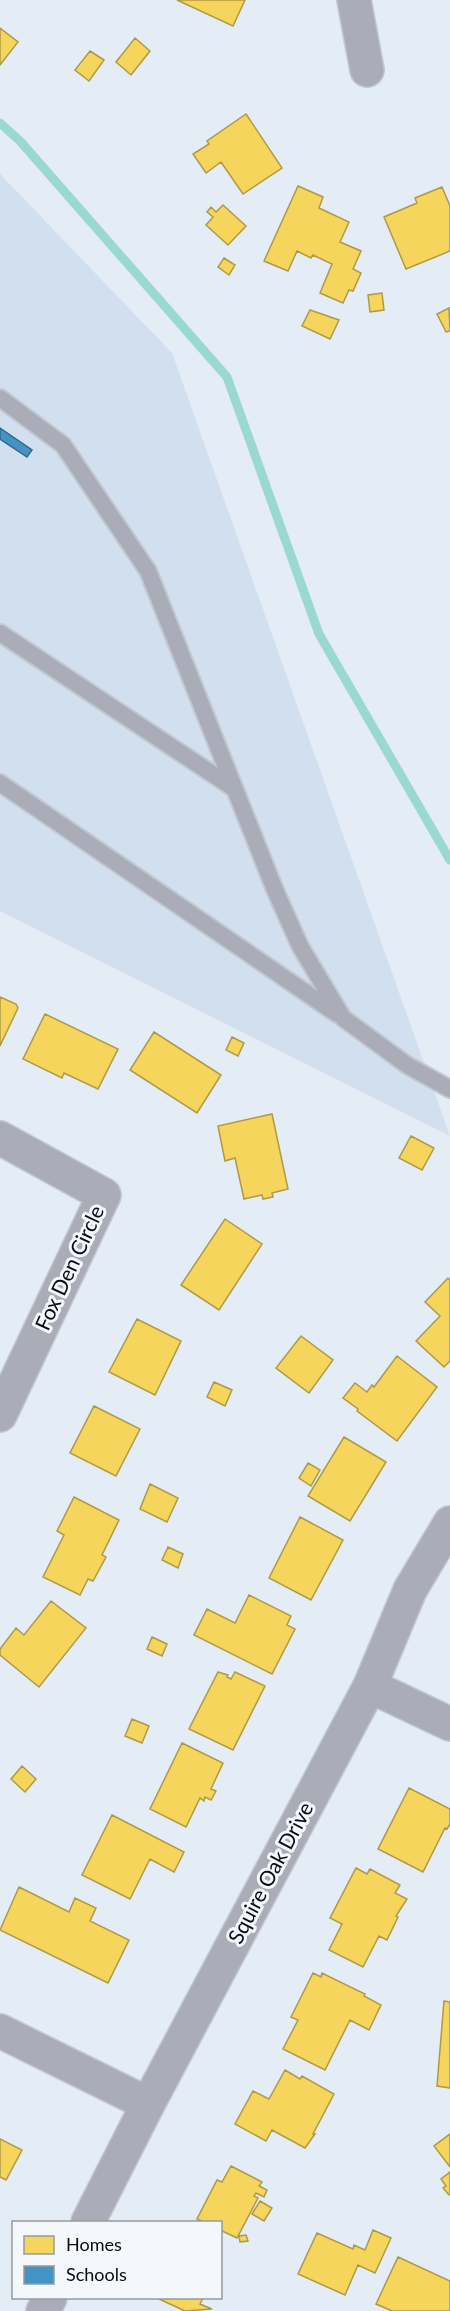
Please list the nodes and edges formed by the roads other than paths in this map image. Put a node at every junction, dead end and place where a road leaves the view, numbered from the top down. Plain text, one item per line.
1 (354, 0) edge
2 (367, 70) dead end
3 (0, 398) edge
4 (0, 633) edge
5 (2, 788) edge
6 (234, 789) junction
7 (343, 1018) junction
8 (450, 1089) edge
9 (0, 1138) edge
10 (0, 1415) edge
11 (450, 1523) edge
12 (370, 1686) junction
13 (450, 1724) edge
14 (0, 2031) edge
15 (148, 2104) junction
16 (89, 2221) edge

1 - 2 street
3 - 6 lane
4 - 6 lane
5 - 7 lane
6 - 7 lane
7 - 8 lane
9 - 10 street, Fox Den Circle
11 - 12 street, Squire Oak Drive
12 - 13 street
12 - 15 street, Squire Oak Drive
14 - 15 street
15 - 16 street, Squire Oak Drive

